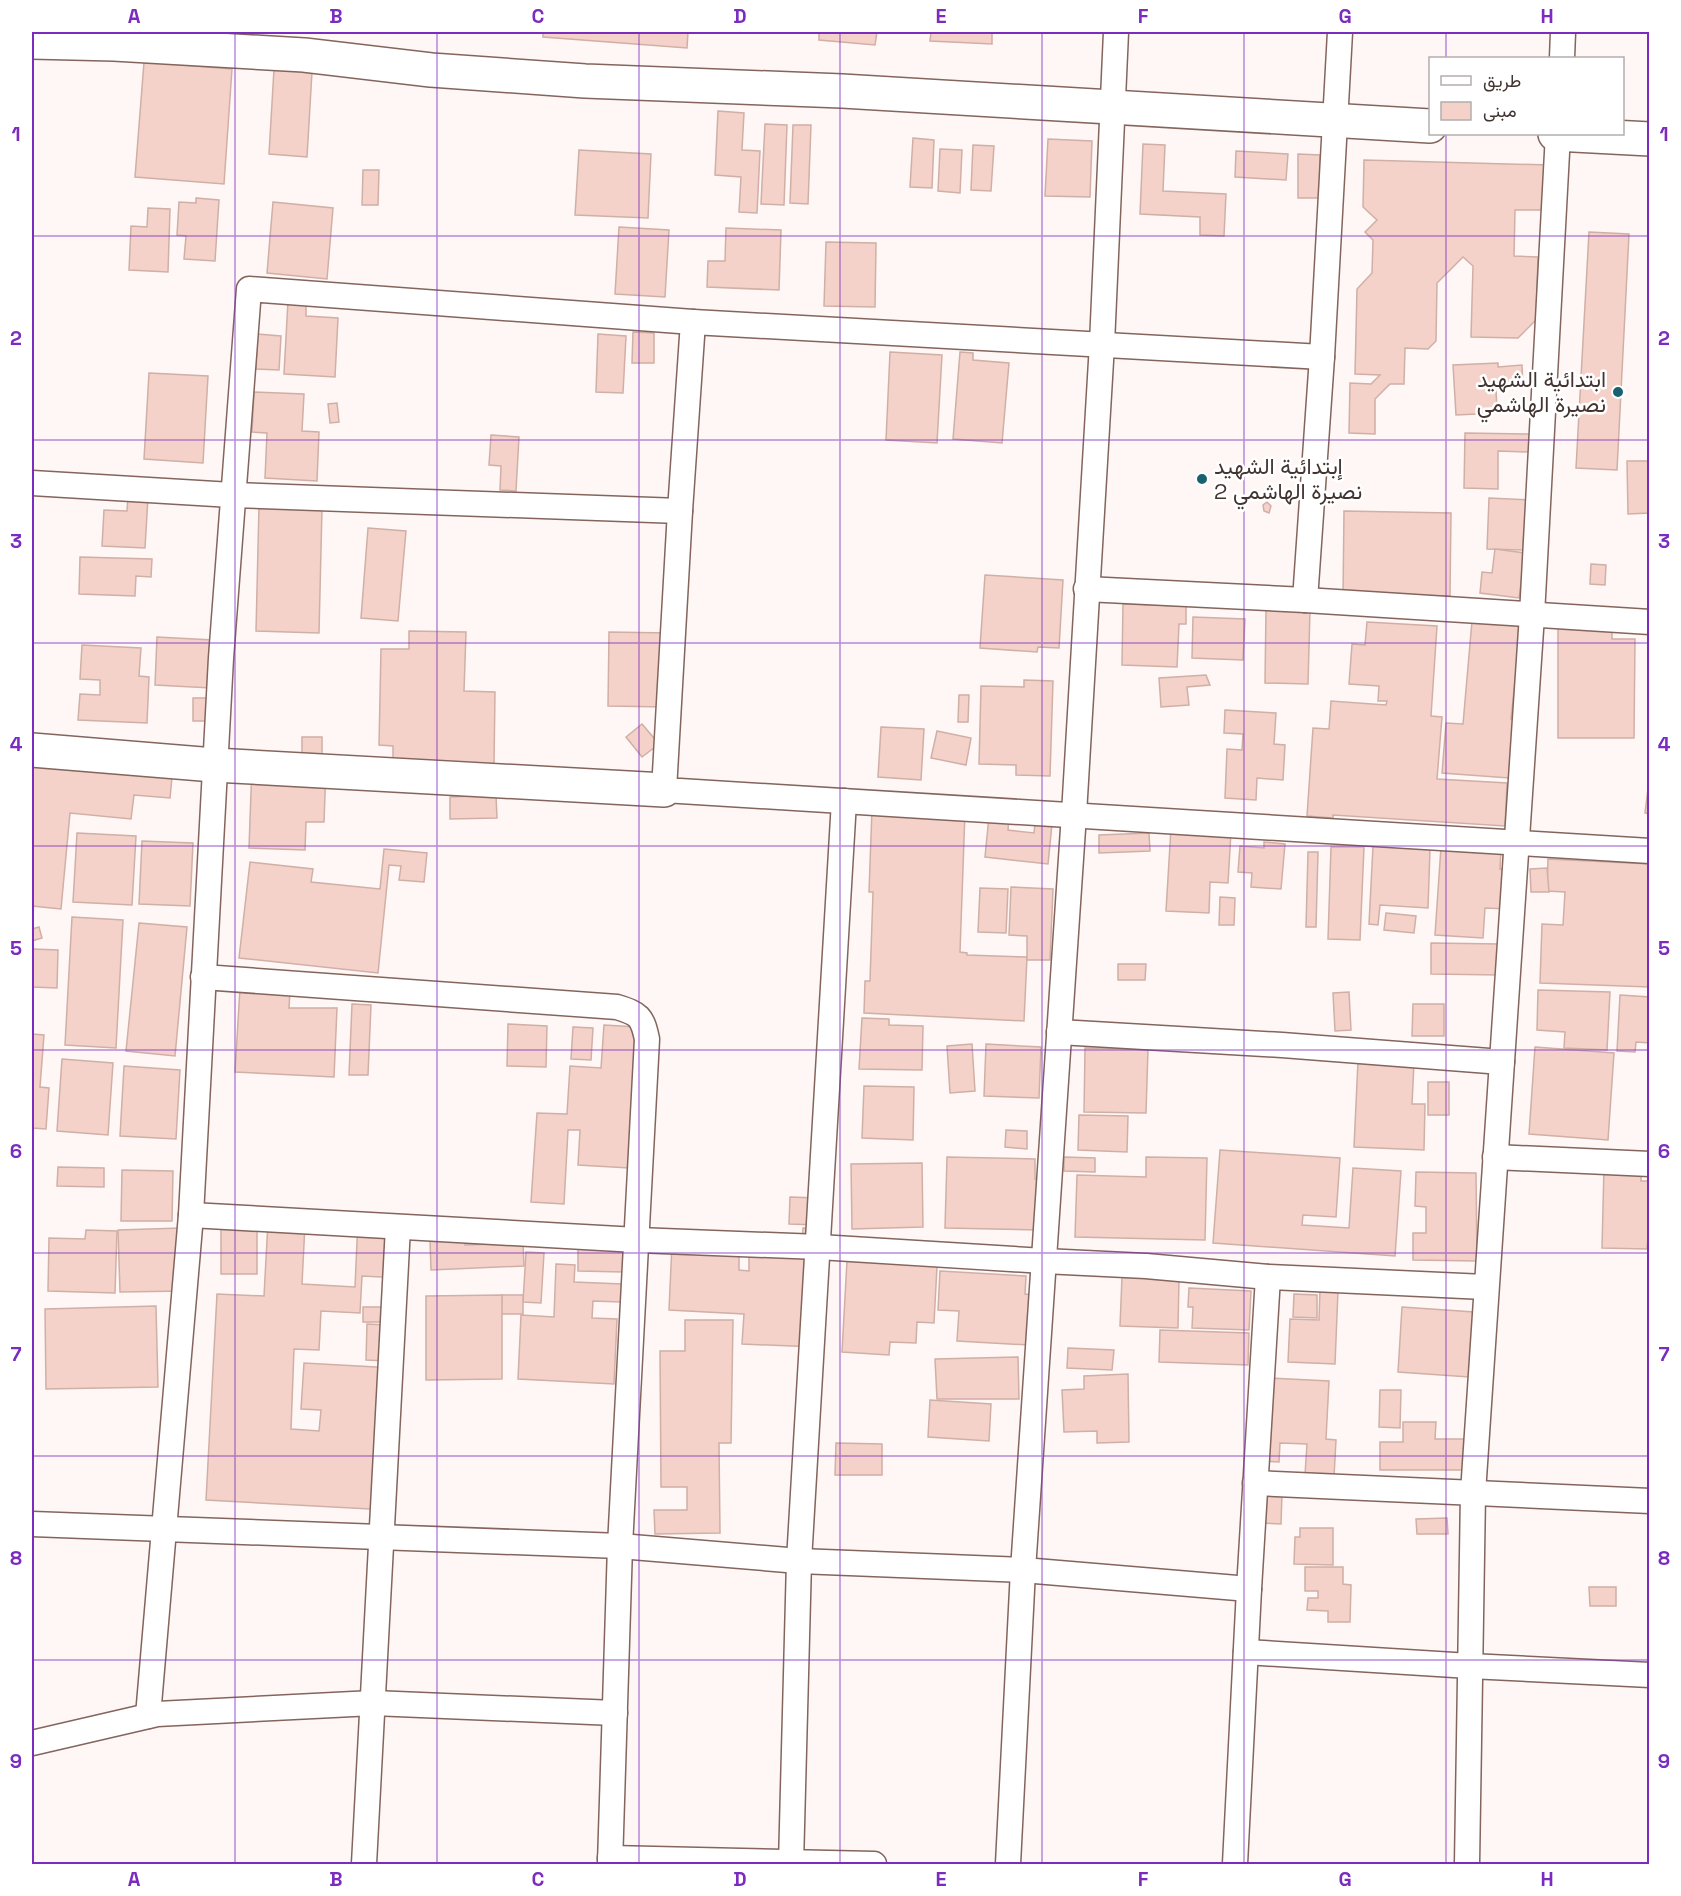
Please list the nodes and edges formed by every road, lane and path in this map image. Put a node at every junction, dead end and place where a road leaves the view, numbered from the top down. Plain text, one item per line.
1 (1116, 32) edge
2 (1340, 32) edge
3 (1563, 32) edge
4 (32, 42) edge
5 (1562, 57) edge
6 (1112, 108) junction
7 (1335, 120) junction
8 (1429, 126) edge
9 (1557, 135) edge
10 (1576, 135) edge
11 (1650, 139) edge
12 (693, 322) junction
13 (1102, 344) junction
14 (1322, 357) junction
15 (32, 483) edge
16 (232, 495) junction
17 (680, 512) junction
18 (1086, 589) junction
19 (1305, 600) junction
20 (1532, 615) junction
21 (1650, 622) edge
22 (32, 750) edge
23 (214, 765) junction
24 (664, 790) junction
25 (844, 801) junction
26 (1074, 814) junction
27 (1516, 844) junction
28 (1650, 851) edge
29 (203, 977) junction
30 (1059, 1032) junction
31 (1502, 1062) junction
32 (1495, 1157) junction
33 (1650, 1164) edge
34 (191, 1215) junction
35 (398, 1227) junction
36 (637, 1240) junction
37 (819, 1246) junction
38 (1044, 1262) junction
39 (1268, 1277) junction
40 (1485, 1287) junction
41 (1255, 1483) junction
42 (1473, 1492) junction
43 (1650, 1501) edge
44 (32, 1524) edge
45 (163, 1529) junction
46 (381, 1537) junction
47 (620, 1546) junction
48 (799, 1561) junction
49 (1023, 1570) junction
50 (1248, 1589) junction
51 (1246, 1652) junction
52 (1470, 1666) junction
53 (1650, 1675) edge
54 (373, 1703) junction
55 (615, 1713) junction
56 (148, 1716) junction
57 (32, 1743) edge
58 (610, 1861) edge
59 (791, 1863) edge
60 (364, 1864) edge
61 (874, 1864) edge
62 (1008, 1864) edge
63 (1235, 1864) edge
64 (1467, 1864) edge

1 - 6 street
2 - 7 street
3 - 5 street
4 - 6 street
6 - 7 street
6 - 13 street
7 - 8 street
7 - 14 street
9 - 20 street
10 - 11 street
12 - 13 street
12 - 16 street
12 - 17 street
13 - 14 street
13 - 18 street
14 - 19 street
15 - 16 street
16 - 17 street
16 - 23 street
17 - 24 street
18 - 19 street
18 - 26 street
19 - 20 street
20 - 21 street
20 - 27 street
22 - 23 street
23 - 24 street
23 - 29 street
24 - 25 street
25 - 26 street
25 - 37 street
26 - 27 street
26 - 30 street
27 - 28 street
27 - 31 street
29 - 34 street
29 - 36 street
30 - 31 street
30 - 38 street
31 - 32 street
32 - 33 street
32 - 40 street
34 - 35 street
34 - 45 street
35 - 36 street
35 - 46 street
36 - 37 street
36 - 47 street
37 - 38 street
37 - 48 street
38 - 39 street
38 - 49 street
39 - 40 street
39 - 41 street
40 - 42 street
41 - 42 street
41 - 50 street
42 - 43 street
42 - 52 street
44 - 45 street
45 - 46 street
45 - 56 street
46 - 47 street
46 - 54 street
47 - 48 street
47 - 55 street
48 - 49 street
48 - 59 street
49 - 50 street
49 - 62 street
50 - 51 street
51 - 52 street
51 - 63 street
52 - 53 street
52 - 64 street
54 - 55 street
54 - 56 street
54 - 60 street
55 - 58 street
56 - 57 street
58 - 59 street
59 - 61 street

